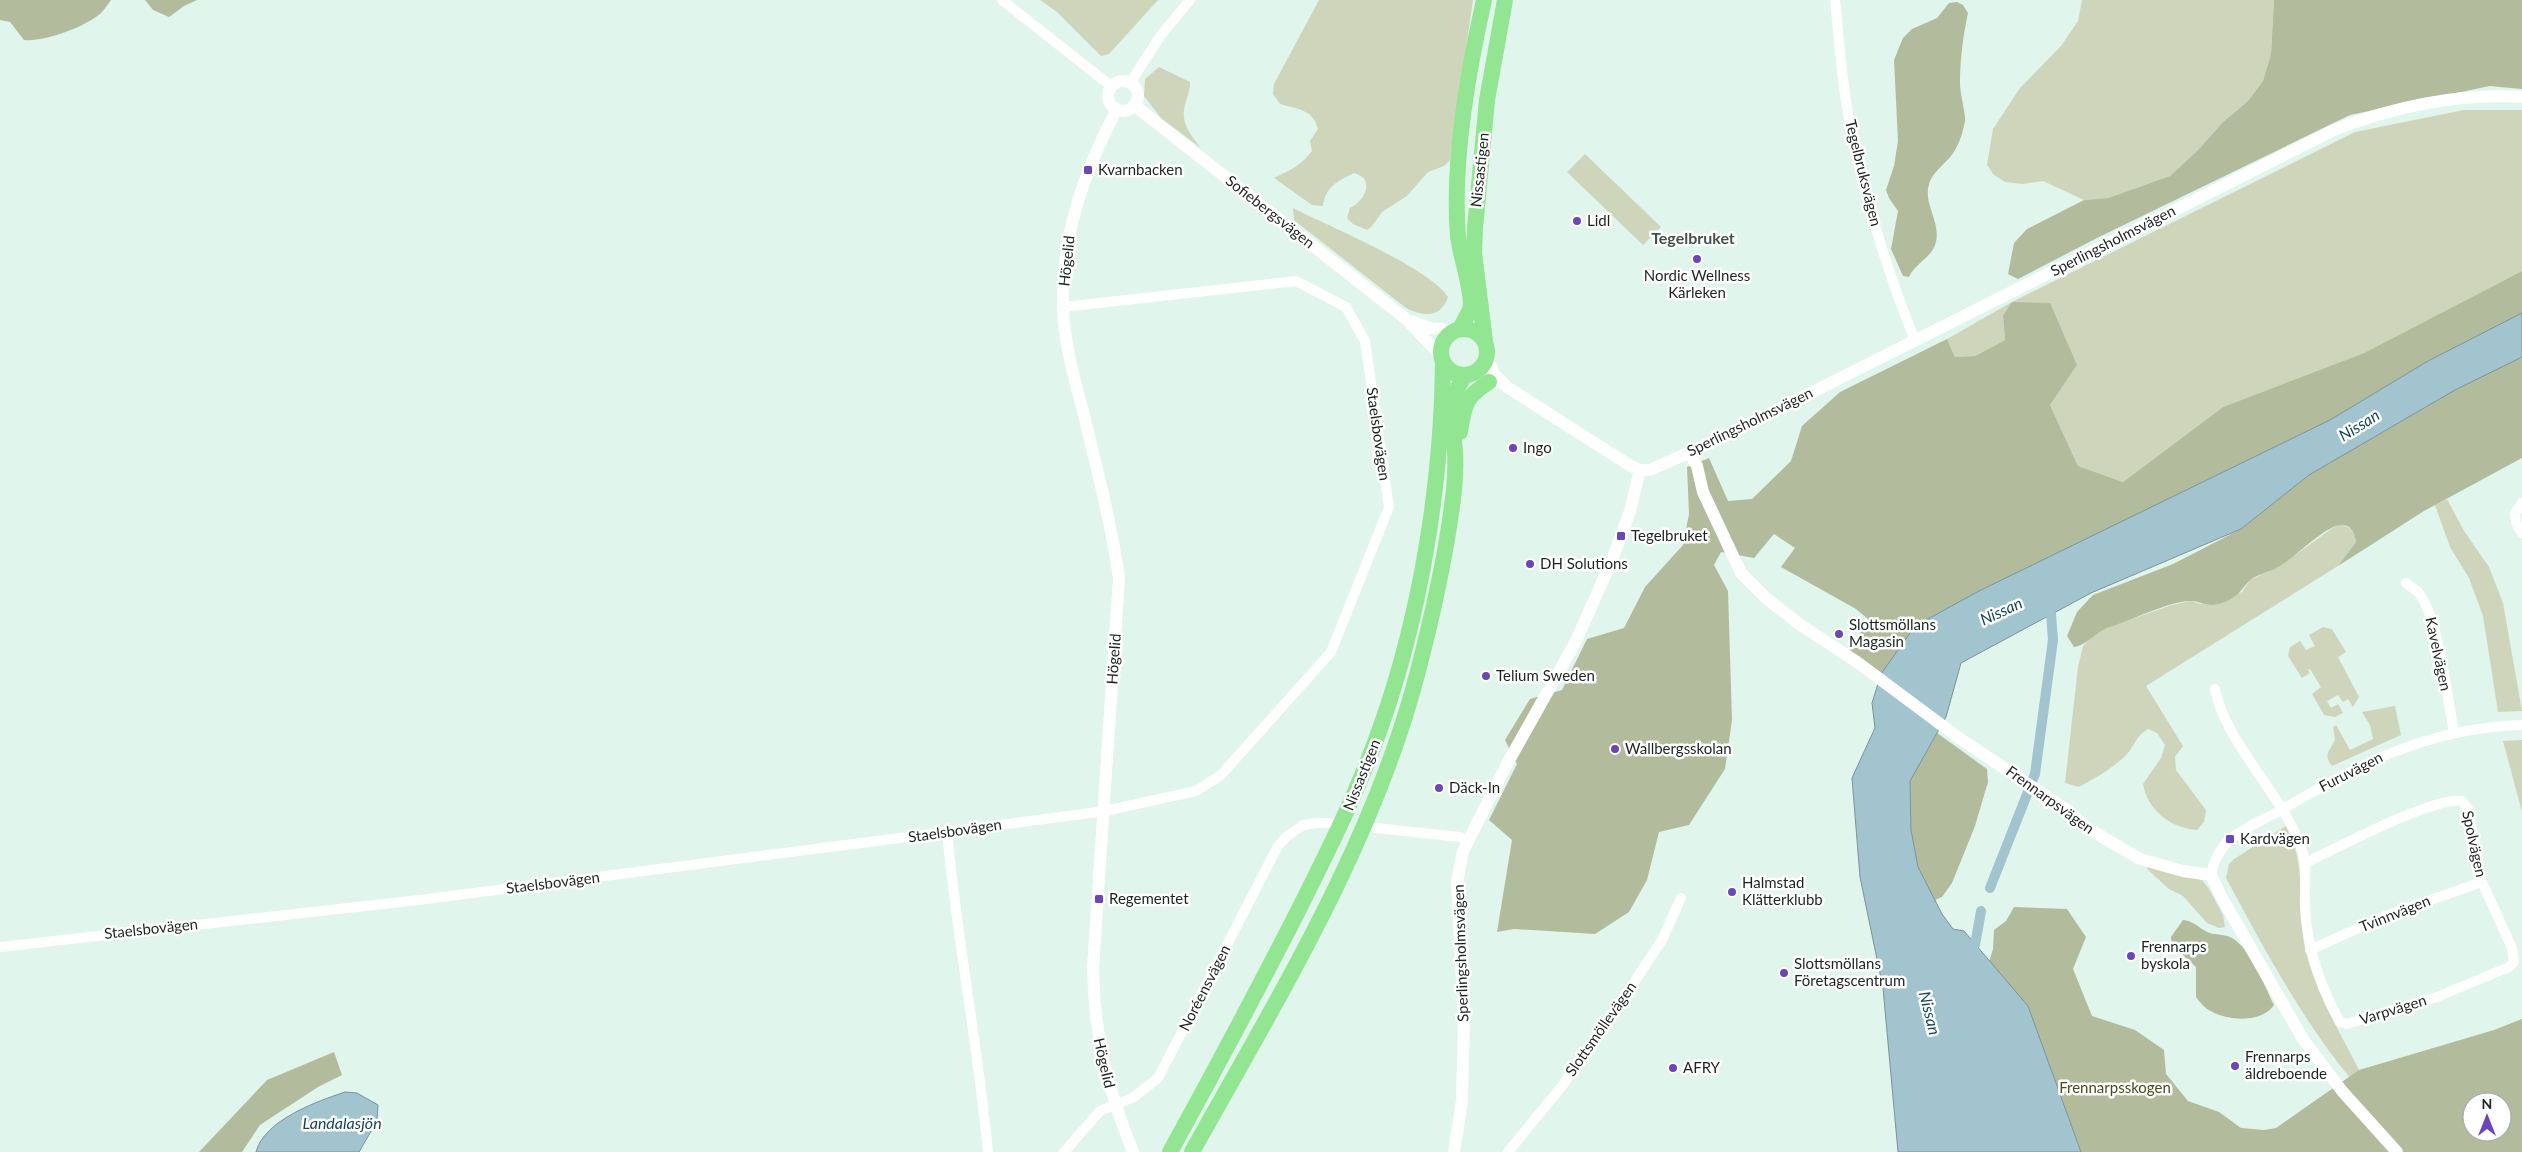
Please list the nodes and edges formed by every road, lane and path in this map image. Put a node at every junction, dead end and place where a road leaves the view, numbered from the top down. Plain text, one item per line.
1 (1002, 0) edge
2 (1190, 0) edge
3 (1484, 0) edge
4 (1504, 0) edge
5 (1835, 0) edge
6 (1130, 83) junction
7 (1111, 86) junction
8 (2522, 97) edge
9 (1134, 105) junction
10 (1116, 110) junction
11 (1063, 307) junction
12 (1406, 319) junction
13 (1457, 330) junction
14 (1916, 340) junction
15 (1486, 349) junction
16 (1442, 359) junction
17 (1467, 375) junction
18 (1490, 382) junction
19 (1506, 387) junction
20 (1690, 452) junction
21 (1456, 456) junction
22 (1640, 470) junction
23 (2522, 503) edge
24 (2522, 532) edge
25 (2406, 583) dead end
26 (2215, 690) dead end
27 (2522, 726) edge
28 (2454, 733) junction
29 (2281, 810) junction
30 (1105, 811) junction
31 (1334, 823) dead end
32 (1376, 828) dead end
33 (947, 832) junction
34 (1467, 840) junction
35 (2306, 863) junction
36 (2211, 875) junction
37 (2482, 882) junction
38 (1681, 898) dead end
39 (0, 947) edge
40 (2310, 950) junction
41 (2514, 962) joint
42 (1114, 1105) junction
43 (988, 1152) edge
44 (1064, 1152) edge
45 (1133, 1152) edge
46 (1170, 1152) edge
47 (1192, 1152) edge
48 (1454, 1152) edge
49 (1508, 1152) edge
50 (2397, 1152) edge

1 - 7 street
2 - 6 street
3 - 13 highway, Nissastigen
4 - 15 highway, Nissastigen
5 - 14 street, Tegelbruksvägen
6 - 7 street
6 - 9 street
7 - 10 street
8 - 14 street, Sperlingsholmsvägen
9 - 10 street
9 - 12 street, Sofiebergsvägen
10 - 11 street, Högelid
11 - 30 street, Högelid
11 - 30 street, Staelsbovägen
12 - 13 street, Sofiebergsvägen
12 - 16 street, Sofiebergsvägen
13 - 15 highway
13 - 16 highway
14 - 20 street, Sperlingsholmsvägen
15 - 17 highway
15 - 19 street
16 - 17 highway
16 - 46 highway, Nissastigen
17 - 18 street
17 - 21 highway, Nissastigen
18 - 19 street
18 - 21 highway
19 - 22 street
20 - 22 street, Sperlingsholmsvägen
20 - 36 street, Frennarpsvägen
21 - 47 highway, Nissastigen
22 - 34 street, Sperlingsholmsvägen
23 - 24 street
25 - 28 street, Kavelvägen
26 - 29 street
27 - 28 street, Furuvägen
28 - 29 street, Furuvägen
29 - 35 street, Varpvägen
29 - 36 street, Furuvägen
30 - 33 street, Staelsbovägen
30 - 42 street, Högelid
31 - 42 street, Noréensvägen
32 - 34 street
33 - 39 street, Staelsbovägen
33 - 43 street
34 - 48 street, Sperlingsholmsvägen
35 - 37 street, Spolvägen
35 - 40 street, Varpvägen
36 - 50 street
37 - 40 street, Tvinnvägen
37 - 41 street, Spolvägen
38 - 49 street, Slottsmöllevägen
40 - 41 street, Varpvägen
42 - 44 street, Noréensvägen
42 - 45 street, Högelid

